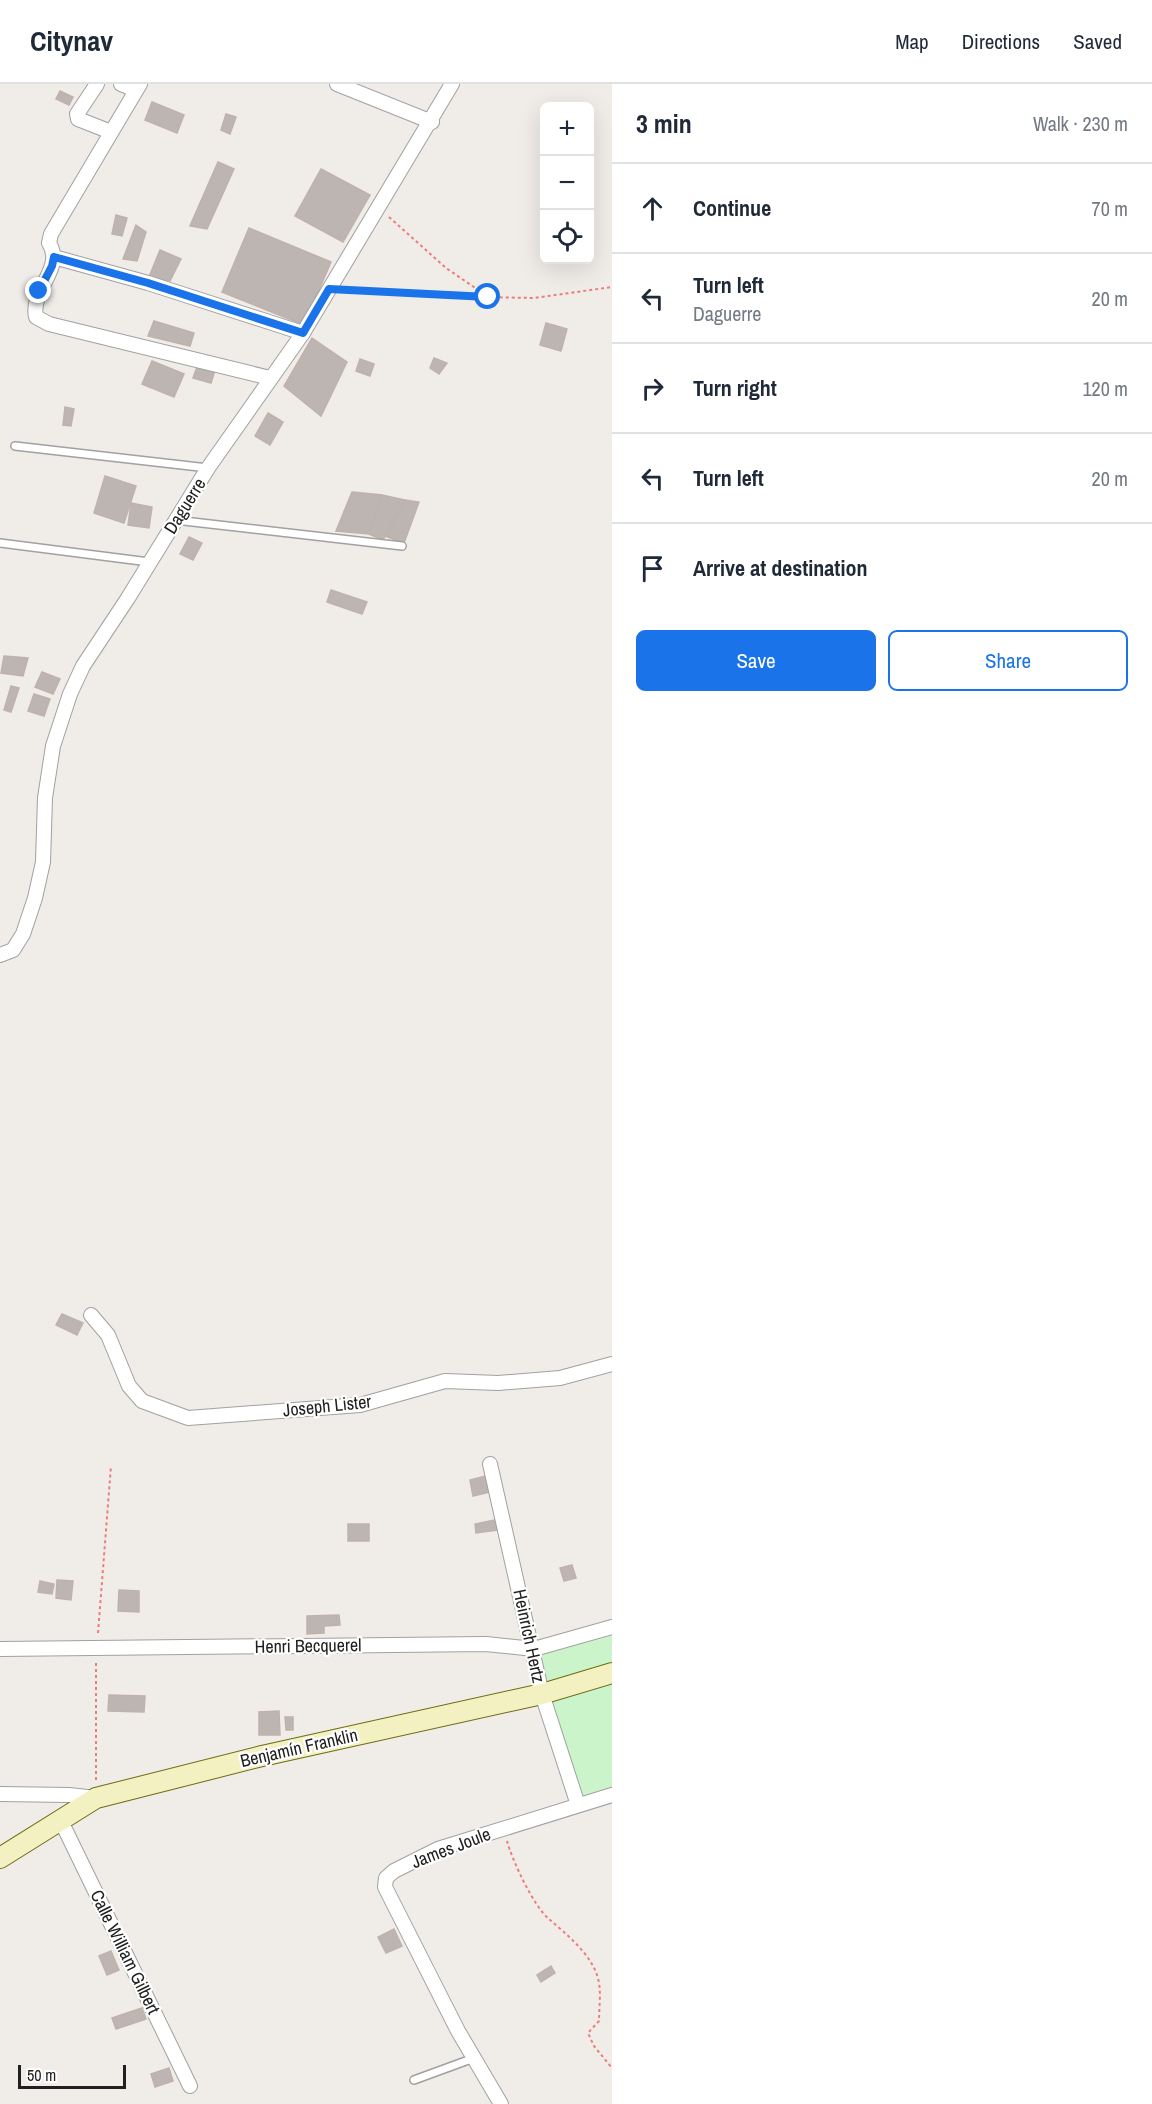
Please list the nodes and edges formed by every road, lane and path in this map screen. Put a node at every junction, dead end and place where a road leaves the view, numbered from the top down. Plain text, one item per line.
1 (97, 84) edge
2 (121, 84) edge
3 (337, 84) edge
4 (453, 84) edge
5 (138, 87) edge
6 (432, 122) junction
7 (111, 132) junction
8 (377, 208) junction
9 (54, 257) junction
10 (612, 287) edge
11 (329, 289) junction
12 (488, 297) junction
13 (303, 333) junction
14 (270, 378) junction
15 (15, 446) dead end
16 (208, 468) junction
17 (175, 520) junction
18 (0, 543) edge
19 (402, 546) dead end
20 (149, 562) junction
21 (0, 955) edge
22 (91, 1315) dead end
23 (612, 1364) edge
24 (490, 1464) dead end
25 (111, 1466) dead end
26 (612, 1627) edge
27 (0, 1649) edge
28 (534, 1649) junction
29 (97, 1650) junction
30 (612, 1673) edge
31 (542, 1694) junction
32 (0, 1794) edge
33 (612, 1795) edge
34 (96, 1798) junction
35 (578, 1805) junction
36 (60, 1819) junction
37 (504, 1828) junction
38 (0, 1858) edge
39 (474, 2058) junction
40 (612, 2068) edge
41 (414, 2080) dead end
42 (190, 2086) dead end
43 (501, 2104) edge

1 - 7 street
2 - 5 street
3 - 6 street
4 - 6 street, Daguerre
5 - 7 street
6 - 8 street, Daguerre
7 - 9 street
8 - 11 street, Daguerre
8 - 12 path
9 - 13 street
9 - 14 street
10 - 12 path
11 - 12 path
11 - 13 street, Daguerre
13 - 14 street, Daguerre
14 - 16 street, Daguerre
15 - 16 lane
16 - 17 street, Daguerre
17 - 19 lane
17 - 20 street, Daguerre
18 - 20 lane
20 - 21 street, Daguerre
22 - 23 street, Joseph Lister
24 - 28 street, Heinrich Hertz
25 - 29 path
26 - 28 street, Henri Becquerel
27 - 29 street, Henri Becquerel
28 - 29 street, Henri Becquerel
28 - 31 street, Heinrich Hertz
29 - 34 path
30 - 31 street, Benjamín Franklin
31 - 34 street, Benjamín Franklin
31 - 35 street, Heinrich Hertz
32 - 34 street
33 - 35 street, James Joule
34 - 36 street, Benjamín Franklin
35 - 37 street, James Joule
36 - 38 street, Benjamín Franklin
36 - 42 street, Calle William Gilbert
37 - 39 street, James Joule
37 - 40 path
39 - 41 lane
39 - 43 street

